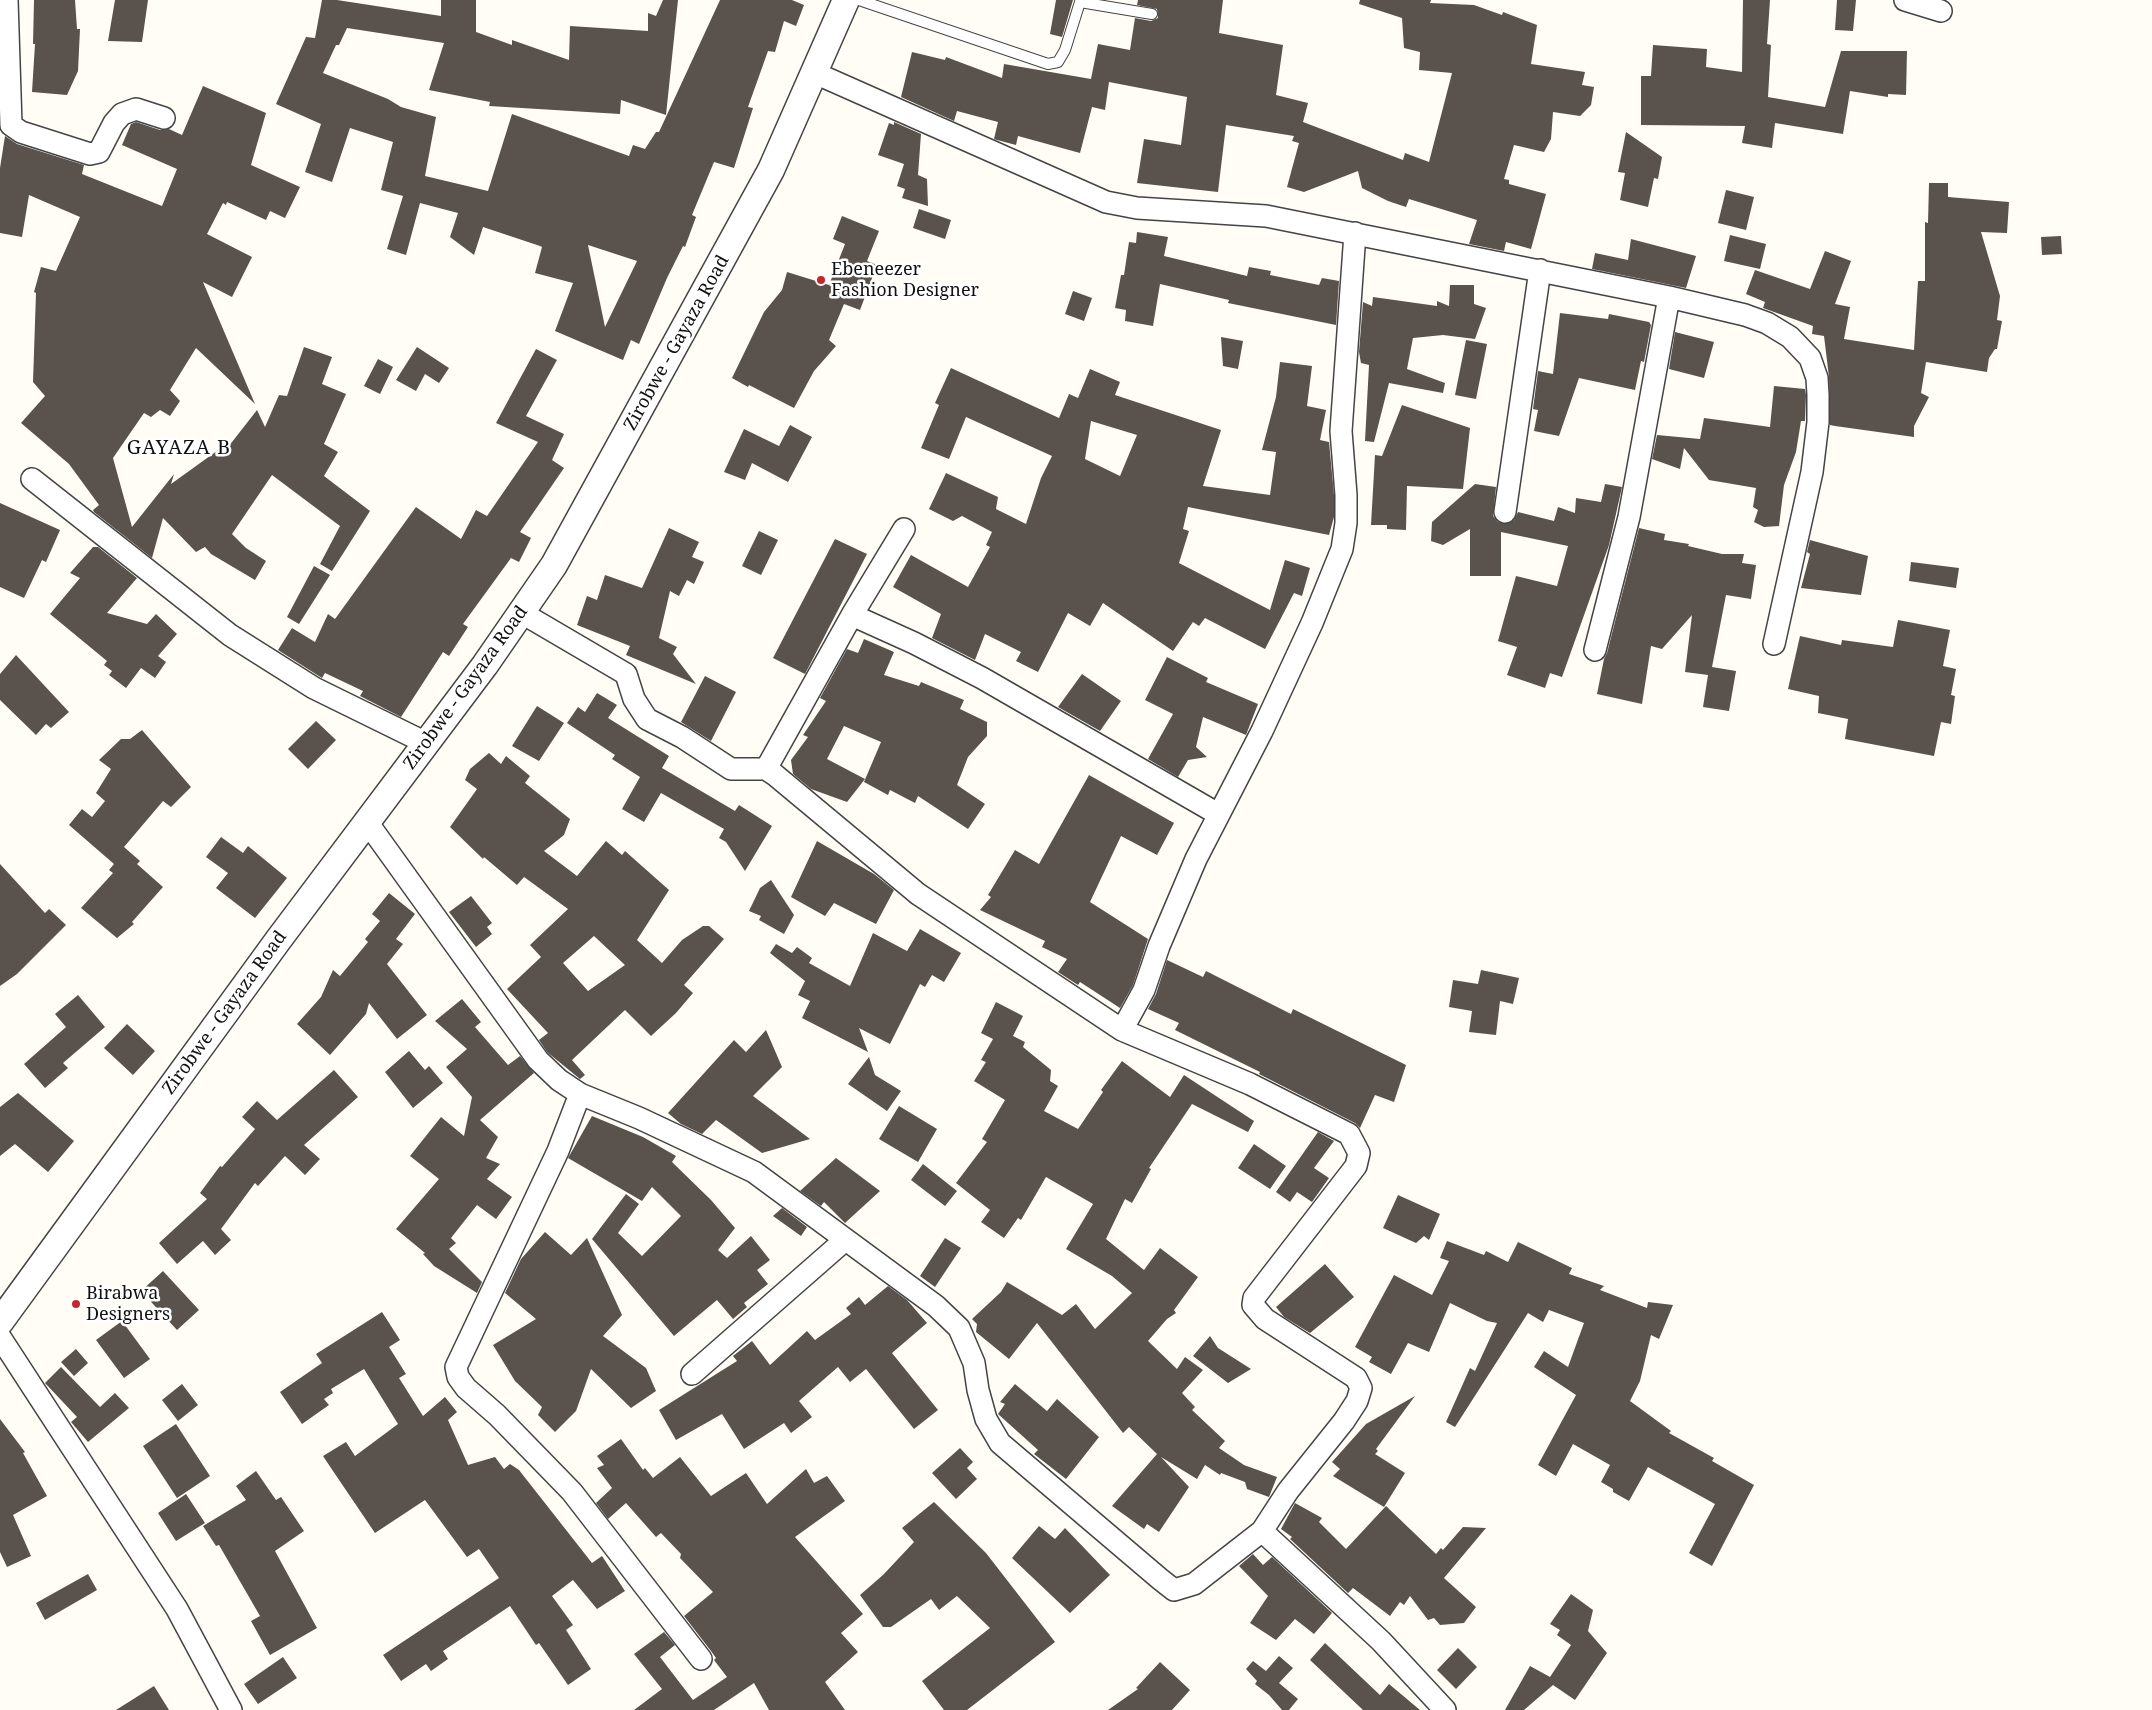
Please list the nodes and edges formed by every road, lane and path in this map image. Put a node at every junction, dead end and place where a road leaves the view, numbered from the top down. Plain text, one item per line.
1 (7, 0) edge
2 (846, 0) edge
3 (859, 0) edge
4 (1905, 0) edge
5 (1941, 11) dead end
6 (1152, 14) dead end
7 (816, 73) junction
8 (164, 118) dead end
9 (1355, 233) junction
10 (1540, 270) junction
11 (1669, 297) junction
12 (32, 479) dead end
13 (1505, 512) dead end
14 (904, 529) dead end
15 (522, 613) junction
16 (852, 615) junction
17 (1774, 644) dead end
18 (1595, 650) dead end
19 (426, 743) junction
20 (766, 769) junction
21 (1218, 814) junction
22 (367, 822) junction
23 (1122, 1030) junction
24 (580, 1094) junction
25 (845, 1240) junction
26 (0, 1322) edge
27 (0, 1337) edge
28 (692, 1374) dead end
29 (1262, 1531) junction
30 (701, 1659) dead end
31 (231, 1710) edge
32 (1445, 1710) edge

1 - 8 street
2 - 7 street, Zirobwe - Gayaza Road
3 - 6 lane
4 - 5 street
7 - 9 street
7 - 15 street, Zirobwe - Gayaza Road
9 - 10 street
9 - 21 street
10 - 11 street
10 - 13 street
11 - 17 street
11 - 18 street
12 - 19 street
14 - 16 street
15 - 19 street, Zirobwe - Gayaza Road
15 - 20 street
16 - 20 street
16 - 21 street
19 - 22 street, Zirobwe - Gayaza Road
20 - 23 street
21 - 23 street
22 - 24 street
22 - 26 street, Zirobwe - Gayaza Road
23 - 29 street
24 - 25 street
24 - 30 street
25 - 28 street
25 - 29 street
27 - 31 street
29 - 32 street

